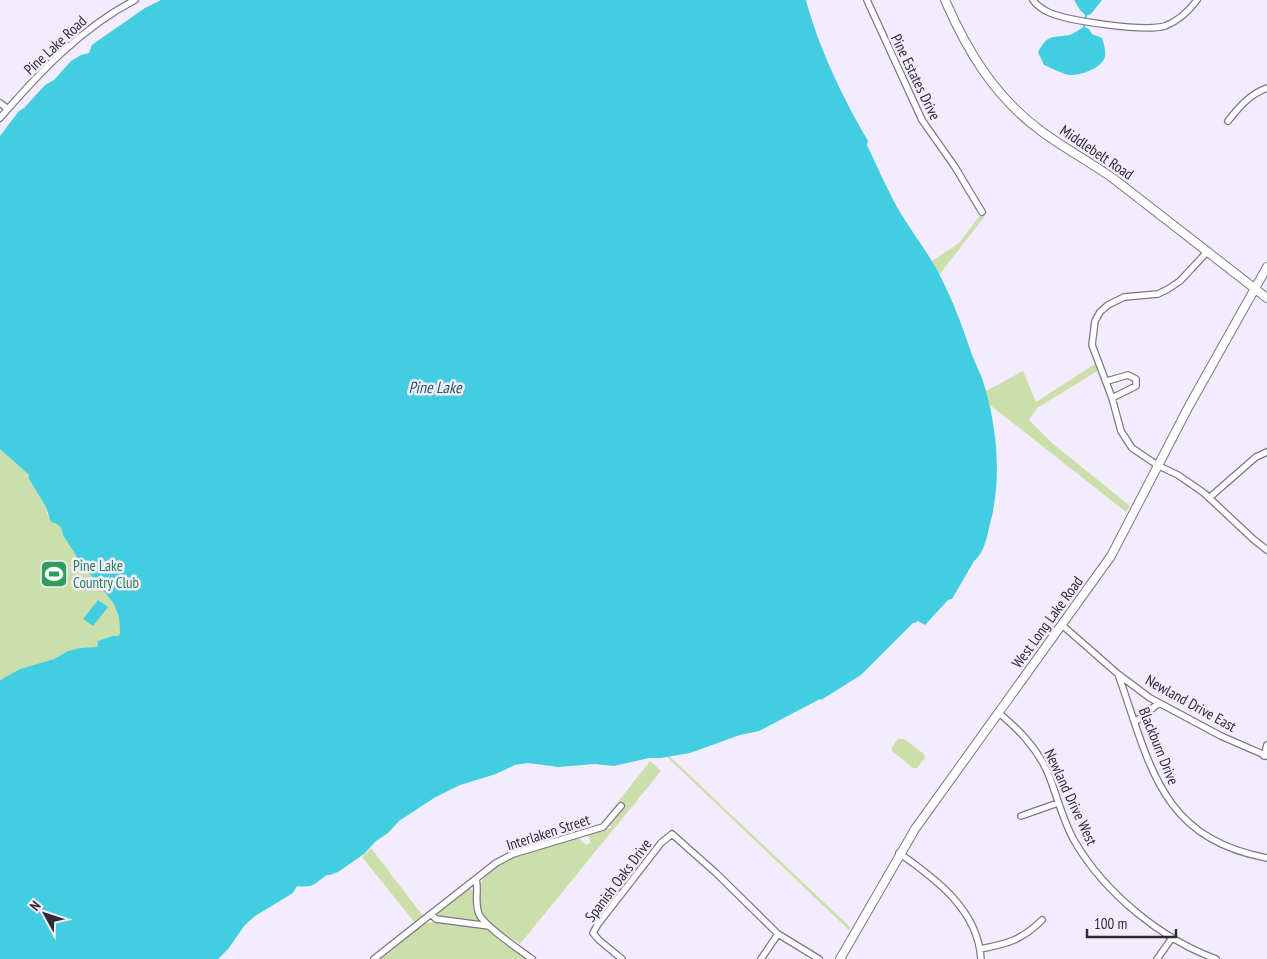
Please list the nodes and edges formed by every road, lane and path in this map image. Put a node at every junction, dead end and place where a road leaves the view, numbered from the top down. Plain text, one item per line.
1 (135, 0) edge
2 (867, 0) edge
3 (945, 0) edge
4 (1033, 0) edge
5 (1197, 0) edge
6 (1267, 88) edge
7 (0, 103) edge
8 (8, 109) junction
9 (0, 118) edge
10 (1228, 121) dead end
11 (982, 212) dead end
12 (1208, 251) junction
13 (1267, 267) edge
14 (1254, 288) junction
15 (1267, 298) edge
16 (1106, 381) junction
17 (1112, 398) junction
18 (1267, 452) edge
19 (1157, 465) junction
20 (1209, 498) junction
21 (1267, 550) edge
22 (1062, 625) junction
23 (1118, 674) junction
24 (1159, 703) junction
25 (999, 712) junction
26 (1135, 722) junction
27 (1267, 745) edge
28 (1265, 756) edge
29 (1058, 803) junction
30 (621, 806) dead end
31 (1021, 816) dead end
32 (899, 854) junction
33 (1267, 858) edge
34 (476, 879) junction
35 (431, 914) junction
36 (1042, 920) dead end
37 (488, 926) junction
38 (778, 934) junction
39 (1172, 938) junction
40 (980, 950) junction
41 (374, 959) edge
42 (532, 959) edge
43 (622, 959) edge
44 (761, 959) edge
45 (820, 959) edge
46 (840, 959) edge
47 (981, 959) edge
48 (1157, 959) edge
49 (1216, 959) edge

1 - 8 street, Pine Lake Road
2 - 11 street, Pine Estates Drive
3 - 12 main road, Middlebelt Road
4 - 5 street
6 - 10 street
7 - 8 street
8 - 9 street, Pine Lake Road
12 - 14 main road, Middlebelt Road
12 - 16 street
13 - 14 main road, West Long Lake Road
14 - 15 main road, Middlebelt Road
14 - 19 main road, West Long Lake Road
16 - 17 street
16 - 17 street
17 - 19 street
18 - 20 street
19 - 20 street
19 - 22 main road, West Long Lake Road
20 - 21 street
22 - 23 street, Newland Drive East
22 - 25 main road, West Long Lake Road
23 - 24 street, Newland Drive East
23 - 26 street, Blackburn Drive
24 - 26 street
24 - 28 street, Newland Drive East
25 - 29 street, Newland Drive West
25 - 32 main road, West Long Lake Road
26 - 33 street, Blackburn Drive
27 - 28 street
29 - 31 street
29 - 39 street, Newland Drive West
30 - 34 street, Interlaken Street
32 - 40 street
32 - 46 main road, West Long Lake Road
34 - 35 street, Interlaken Street
34 - 37 street
35 - 37 street
35 - 41 street, Interlaken Street
36 - 40 street
37 - 42 street
38 - 43 street, Spanish Oaks Drive
38 - 44 street
38 - 45 street, Spanish Oaks Drive
39 - 48 street
39 - 49 street, Newland Drive West
40 - 47 street

